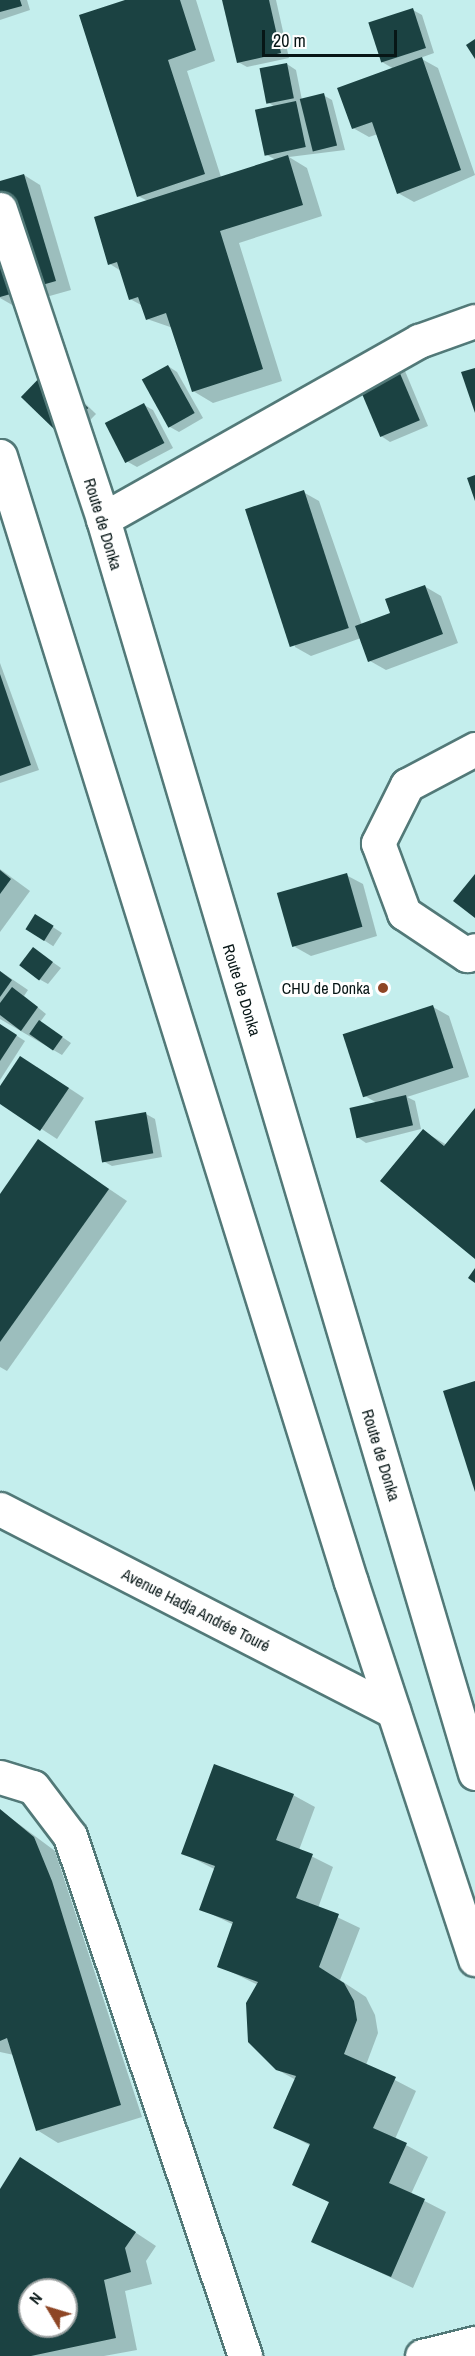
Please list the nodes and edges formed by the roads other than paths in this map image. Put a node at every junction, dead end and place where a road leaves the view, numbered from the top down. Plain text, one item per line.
1 (0, 209) edge
2 (475, 321) edge
3 (0, 456) edge
4 (103, 519) junction
5 (475, 749) edge
6 (475, 950) edge
7 (0, 1509) edge
8 (393, 1711) junction
9 (475, 1773) edge
10 (0, 1777) edge
11 (475, 1959) edge
12 (475, 2343) edge
13 (245, 2356) edge
14 (422, 2356) edge

1 - 4 main road, Route de Donka
2 - 4 main road
3 - 8 main road
4 - 9 main road, Route de Donka
5 - 6 main road
7 - 8 main road, Avenue Hadja Andrée Touré
8 - 11 main road
10 - 13 main road
12 - 14 main road

